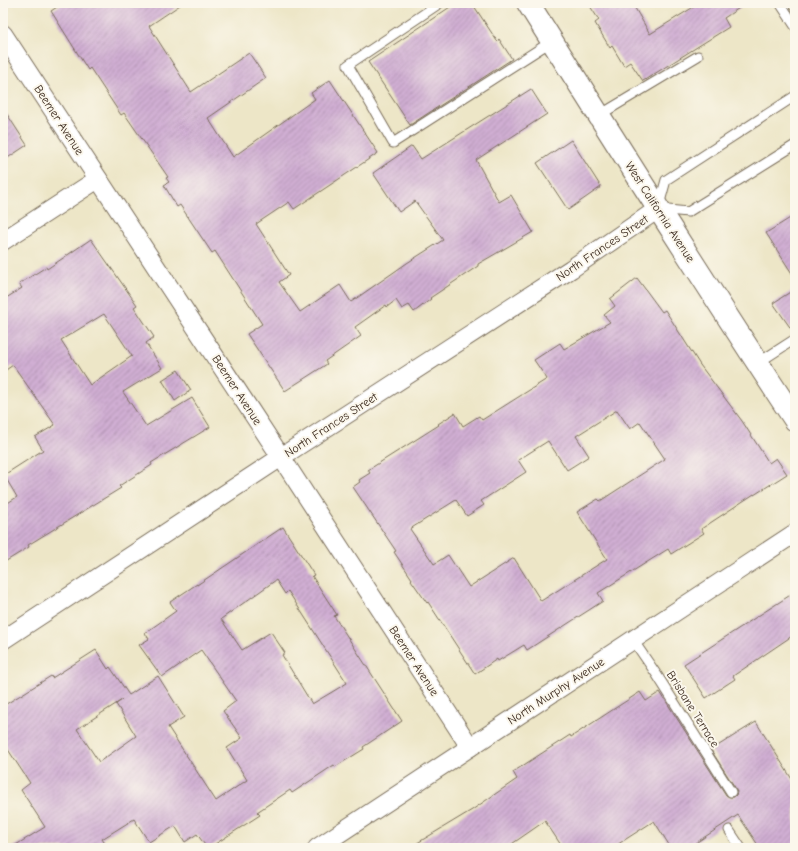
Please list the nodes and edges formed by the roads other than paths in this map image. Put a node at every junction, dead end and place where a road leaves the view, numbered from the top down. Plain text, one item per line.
1 (440, 3) edge
2 (528, 3) edge
3 (780, 3) edge
4 (795, 26) edge
5 (3, 34) edge
6 (552, 42) junction
7 (698, 56) dead end
8 (795, 96) edge
9 (598, 116) junction
10 (795, 145) edge
11 (98, 179) junction
12 (658, 209) junction
13 (3, 242) edge
14 (795, 339) edge
15 (758, 363) junction
16 (795, 420) edge
17 (281, 457) junction
18 (795, 533) edge
19 (3, 640) edge
20 (633, 640) junction
21 (470, 747) junction
22 (731, 792) dead end
23 (729, 830) dead end
24 (317, 848) edge
25 (741, 848) edge

1 - 6 lane
2 - 6 street, West California Avenue
3 - 4 lane
5 - 11 street, Beemer Avenue
6 - 9 street, West California Avenue
7 - 9 lane
8 - 12 lane
9 - 12 street, West California Avenue
10 - 12 lane
11 - 13 street
11 - 17 street, Beemer Avenue
12 - 15 street, West California Avenue
12 - 17 street, North Frances Street
14 - 15 lane
15 - 16 street, West California Avenue
17 - 19 street, North Frances Street
17 - 21 street, Beemer Avenue
18 - 20 street, North Murphy Avenue
20 - 21 street, North Murphy Avenue
20 - 22 lane, Brisbane Terrace
21 - 24 street, North Murphy Avenue
23 - 25 lane

